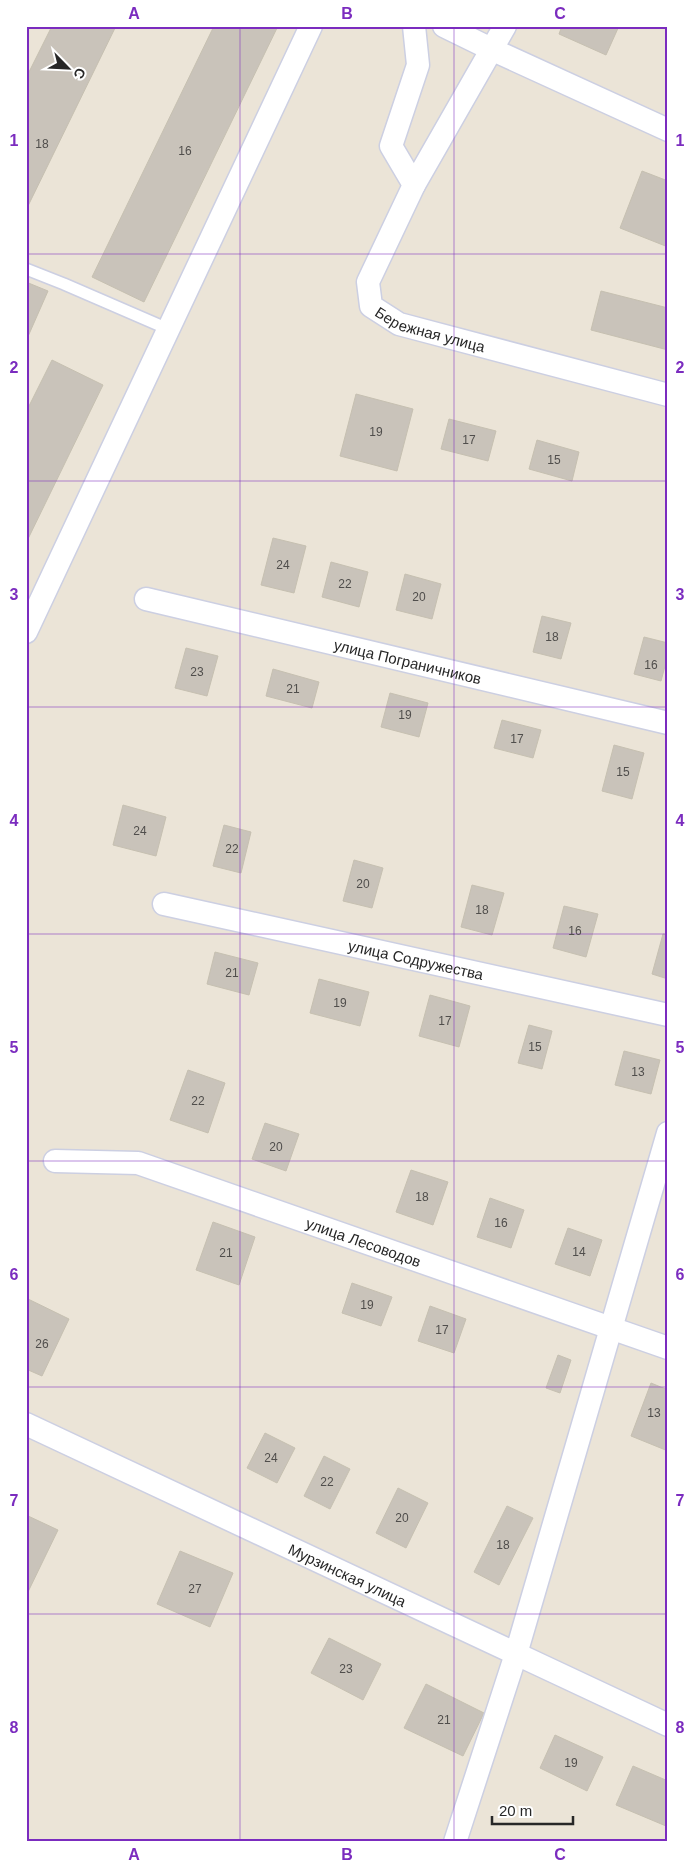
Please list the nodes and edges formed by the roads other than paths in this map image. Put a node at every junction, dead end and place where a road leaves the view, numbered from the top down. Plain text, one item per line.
1 (310, 26) edge
2 (414, 26) edge
3 (444, 26) edge
4 (505, 26) edge
5 (493, 50) junction
6 (668, 130) edge
7 (414, 185) junction
8 (26, 269) edge
9 (168, 329) junction
10 (668, 395) edge
11 (146, 599) dead end
12 (26, 632) edge
13 (668, 723) edge
14 (164, 904) dead end
15 (668, 1014) edge
16 (668, 1133) edge
17 (54, 1162) dead end
18 (611, 1327) junction
19 (668, 1348) edge
20 (26, 1424) edge
21 (516, 1654) junction
22 (668, 1725) edge
23 (455, 1842) edge

1 - 9 street
2 - 7 street
3 - 5 street
4 - 5 street
5 - 6 street
5 - 7 street
7 - 10 street, Бережная улица
8 - 9 lane
9 - 12 street
11 - 13 street, улица Пограничников
14 - 15 street, улица Содружества
16 - 18 street
17 - 18 street, улица Лесоводов
18 - 19 street, улица Лесоводов
18 - 21 street
20 - 21 street, Мурзинская улица
21 - 22 street, Мурзинская улица
21 - 23 street

